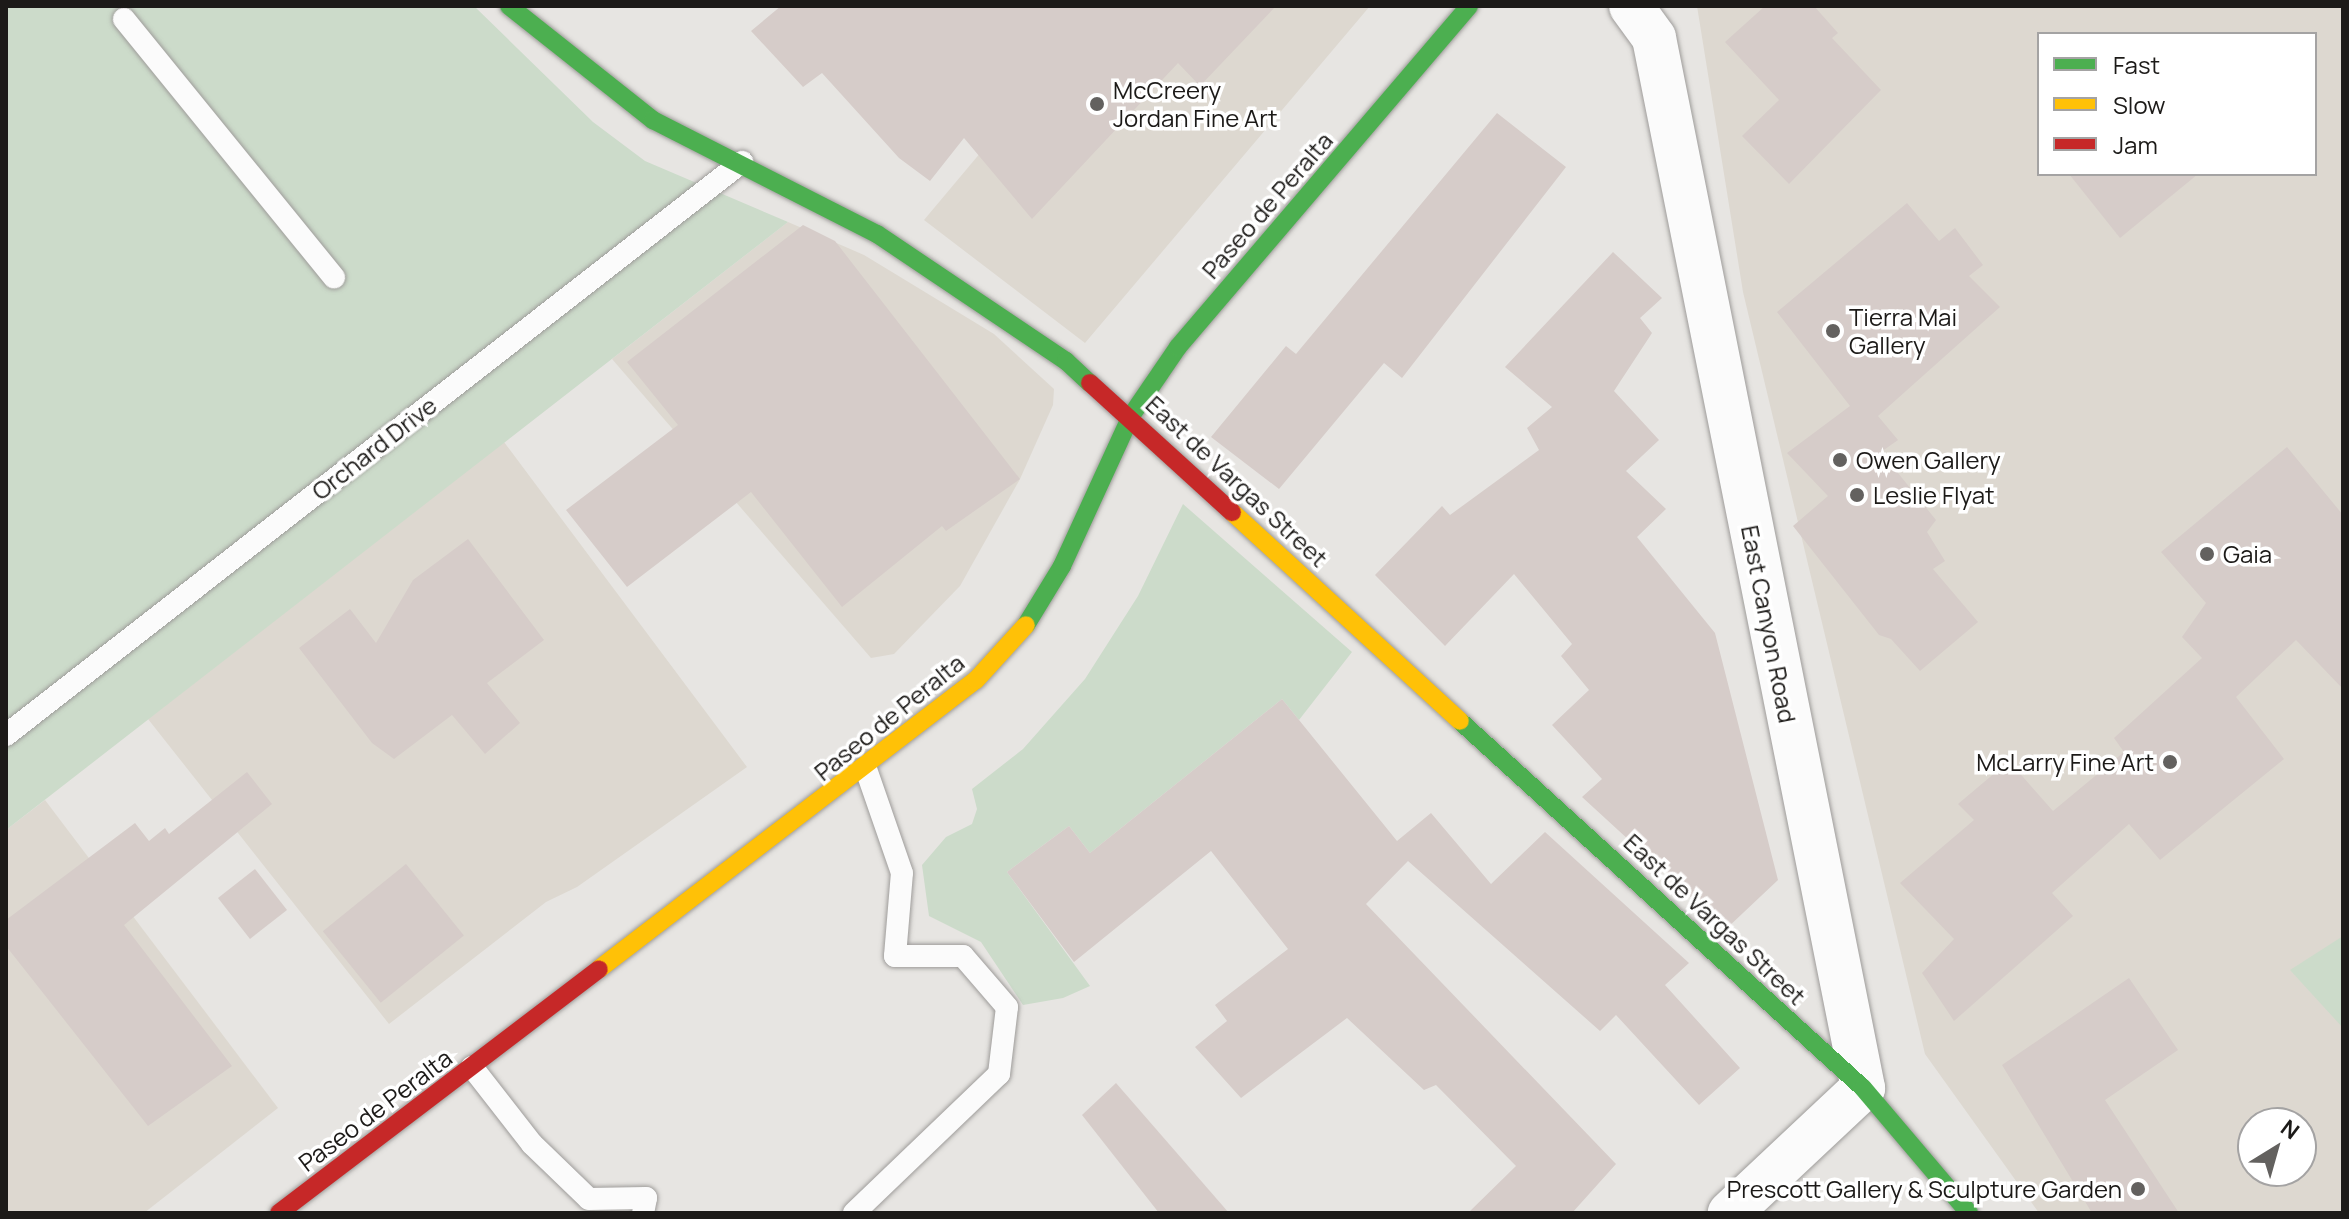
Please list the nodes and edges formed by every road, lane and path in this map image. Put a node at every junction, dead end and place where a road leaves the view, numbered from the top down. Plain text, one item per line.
1 (509, 6) edge
2 (1469, 6) edge
3 (1631, 6) edge
4 (124, 19) dead end
5 (743, 162) junction
6 (334, 277) dead end
7 (1131, 416) junction
8 (6, 735) edge
9 (866, 769) junction
10 (472, 1067) junction
11 (1863, 1088) junction
12 (279, 1213) edge
13 (643, 1213) edge
14 (854, 1213) edge
15 (1730, 1213) edge
16 (1969, 1213) edge

1 - 5 street, East de Vargas Street
2 - 7 street, Paseo de Peralta
3 - 11 street, East Canyon Road
4 - 6 lane
5 - 7 street, East de Vargas Street
5 - 8 lane, Orchard Drive
7 - 9 street, Paseo de Peralta
7 - 11 street, East de Vargas Street
9 - 10 street, Paseo de Peralta
9 - 14 lane
10 - 12 street, Paseo de Peralta
10 - 13 lane
11 - 15 street
11 - 16 street, East Canyon Road

